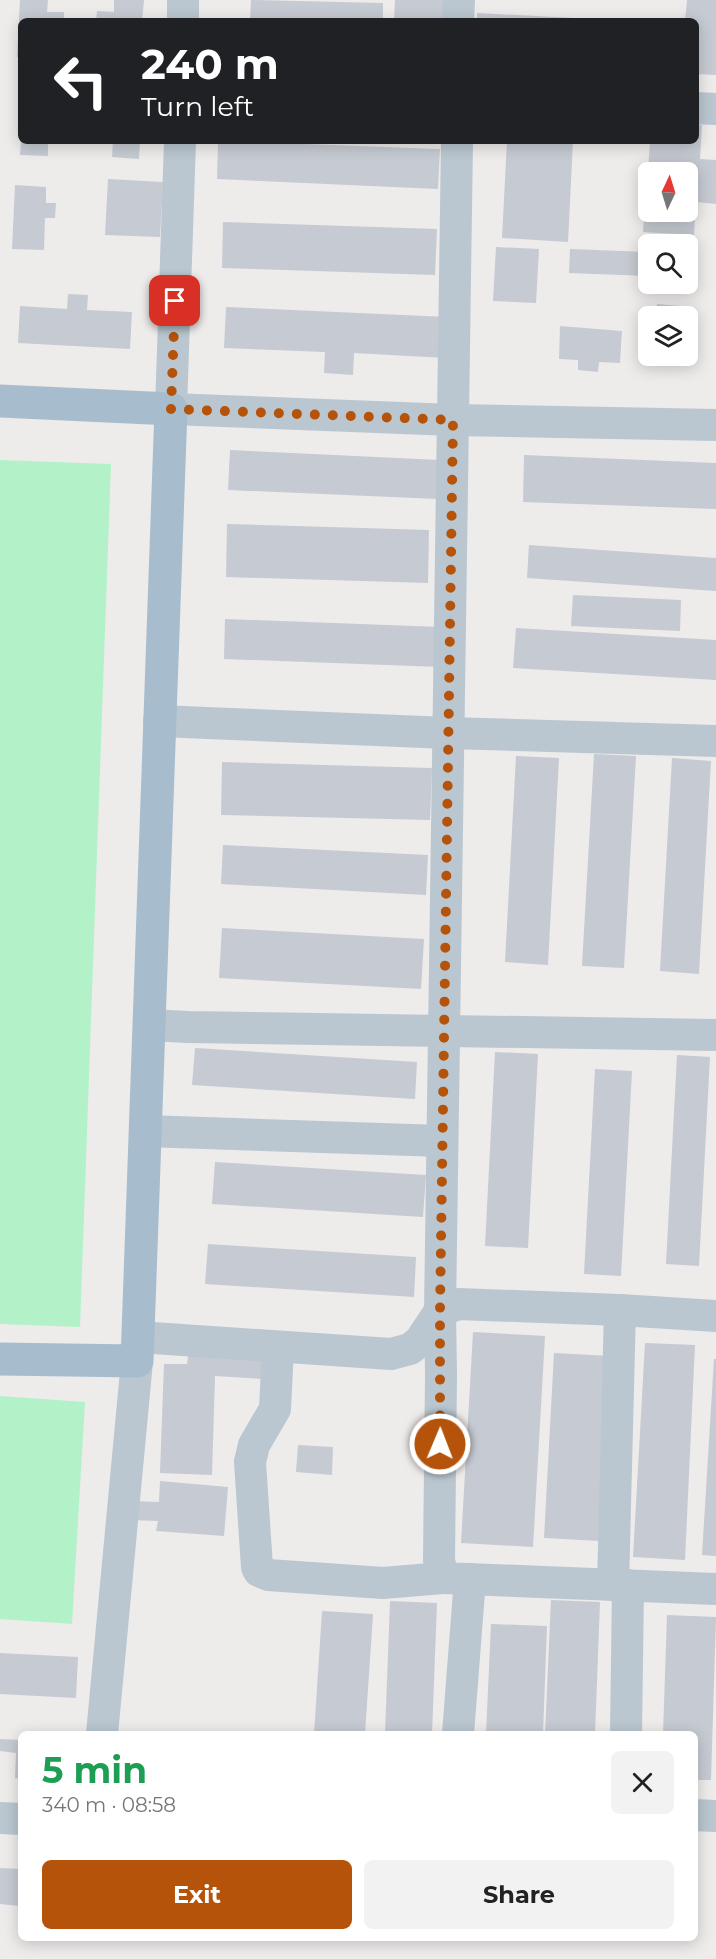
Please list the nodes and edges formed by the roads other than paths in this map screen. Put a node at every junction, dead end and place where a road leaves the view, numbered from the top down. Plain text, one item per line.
1 (183, 0) edge
2 (459, 0) edge
3 (183, 18) edge
4 (458, 18) edge
5 (699, 108) edge
6 (716, 109) edge
7 (180, 144) edge
8 (457, 144) edge
9 (0, 401) edge
10 (171, 409) junction
11 (453, 420) junction
12 (716, 424) edge
13 (159, 721) junction
14 (448, 733) junction
15 (716, 741) edge
16 (149, 1025) junction
17 (444, 1031) junction
18 (716, 1035) edge
19 (145, 1131) junction
20 (442, 1141) junction
21 (620, 1310) junction
22 (440, 1311) junction
23 (716, 1316) edge
24 (278, 1348) junction
25 (137, 1349) junction
26 (0, 1359) edge
27 (457, 1578) junction
28 (620, 1585) junction
29 (716, 1589) edge
30 (102, 1731) edge
31 (458, 1731) edge
32 (626, 1731) edge
33 (698, 1815) edge
34 (716, 1815) edge
35 (0, 1818) edge
36 (18, 1819) edge

1 - 3 street
2 - 4 street
5 - 6 street
7 - 10 street
8 - 11 street
9 - 10 main road
10 - 11 street
10 - 13 main road
11 - 12 street
11 - 14 street
13 - 14 street
13 - 16 main road
14 - 15 street
14 - 17 street
16 - 17 street
16 - 19 main road
17 - 18 street
17 - 20 street
19 - 20 street
19 - 25 main road
20 - 22 street
21 - 22 street
21 - 23 street
21 - 28 street
22 - 24 street
22 - 27 street
24 - 25 street
24 - 27 street
25 - 26 main road
25 - 30 street
27 - 28 street
27 - 31 street
28 - 29 street
28 - 32 street
33 - 34 street
35 - 36 street

